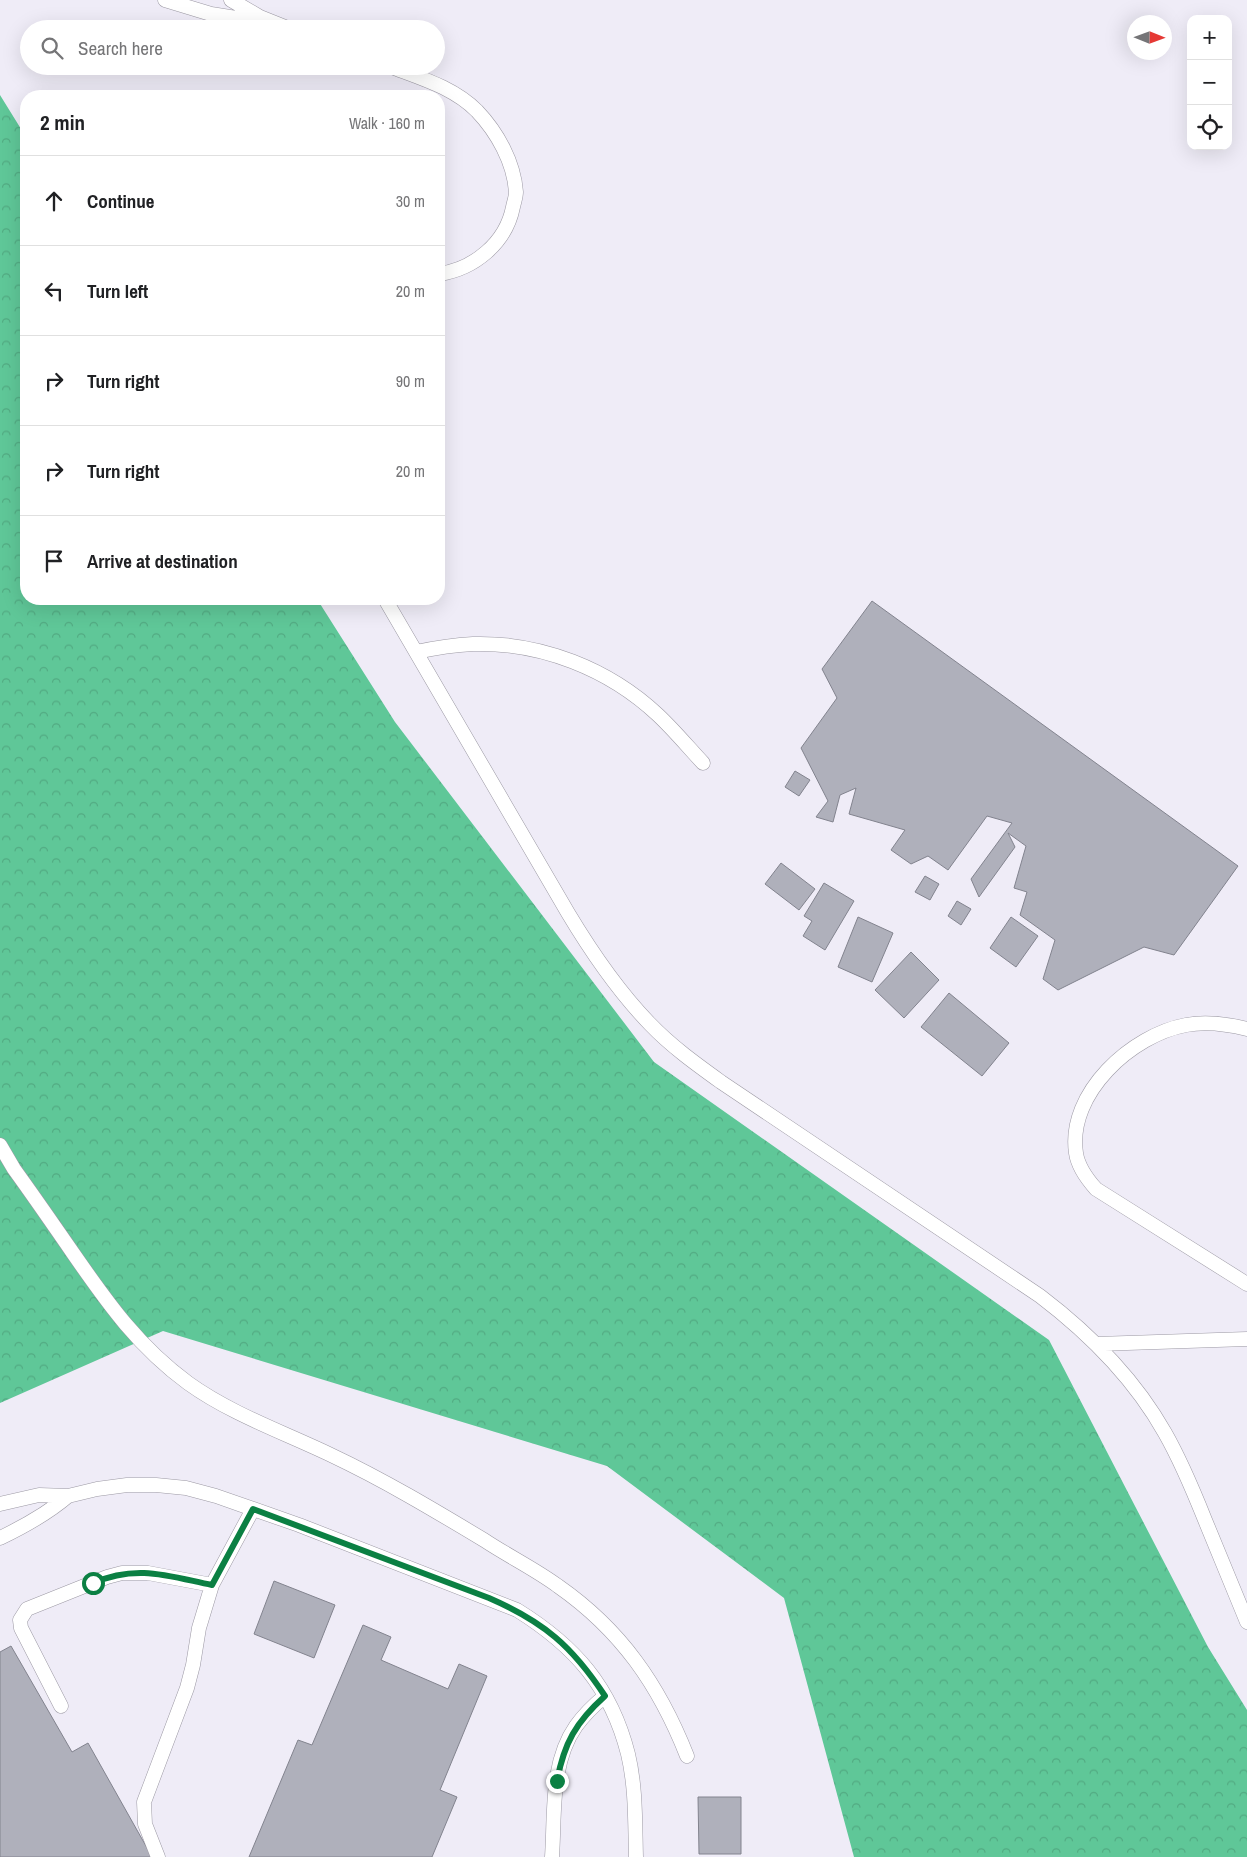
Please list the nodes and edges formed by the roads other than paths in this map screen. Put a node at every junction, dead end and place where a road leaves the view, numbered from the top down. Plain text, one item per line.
1 (165, 0) edge
2 (230, 0) edge
3 (260, 18) junction
4 (265, 20) edge
5 (413, 75) edge
6 (445, 272) edge
7 (389, 605) edge
8 (416, 652) junction
9 (703, 763) dead end
10 (1247, 1029) edge
11 (0, 1145) edge
12 (1247, 1284) edge
13 (1247, 1338) edge
14 (1097, 1344) junction
15 (68, 1496) junction
16 (0, 1504) edge
17 (253, 1509) junction
18 (0, 1538) edge
19 (212, 1585) junction
20 (1247, 1622) edge
21 (605, 1696) junction
22 (61, 1706) dead end
23 (687, 1756) dead end
24 (158, 1857) edge
25 (552, 1857) edge
26 (636, 1857) edge

1 - 3 lane
2 - 3 lane
3 - 4 lane
5 - 6 lane
7 - 8 lane
8 - 9 lane
8 - 14 lane
10 - 12 lane
11 - 23 lane
13 - 14 lane
14 - 20 lane
15 - 16 lane
15 - 17 lane
15 - 18 lane
17 - 19 lane
17 - 21 lane
19 - 22 lane
19 - 24 lane
21 - 25 lane
21 - 26 lane

